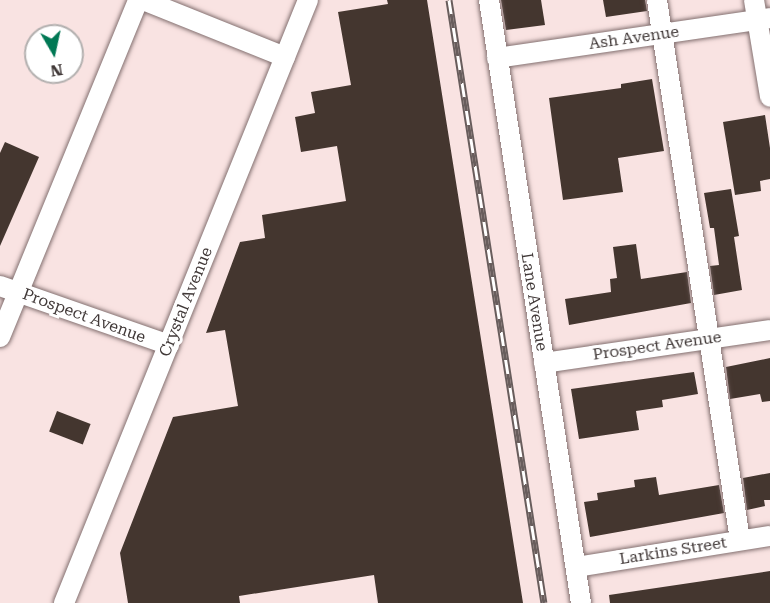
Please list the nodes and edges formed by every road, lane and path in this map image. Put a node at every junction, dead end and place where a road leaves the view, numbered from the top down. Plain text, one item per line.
1 (138, 0) edge
2 (143, 0) edge
3 (308, 0) edge
4 (489, 0) edge
5 (657, 0) edge
6 (754, 0) edge
7 (764, 19) edge
8 (662, 34) junction
9 (285, 57) junction
10 (497, 58) junction
11 (770, 97) edge
12 (0, 286) edge
13 (19, 292) junction
14 (770, 330) edge
15 (0, 337) edge
16 (709, 339) junction
17 (169, 345) junction
18 (544, 363) junction
19 (770, 536) edge
20 (740, 540) junction
21 (576, 567) junction
22 (64, 603) edge
23 (581, 603) edge

1 - 13 street
2 - 9 street
3 - 9 street, Crystal Avenue
4 - 10 street, Lane Avenue
5 - 8 street
6 - 7 street
7 - 8 street, Ash Avenue
7 - 11 street
8 - 10 street, Ash Avenue
8 - 16 street
9 - 17 street, Crystal Avenue
10 - 18 street, Lane Avenue
12 - 13 street, Prospect Avenue
13 - 15 street
13 - 17 street, Prospect Avenue
14 - 16 street, Prospect Avenue
16 - 18 street, Prospect Avenue
16 - 20 street
17 - 22 street, Crystal Avenue
18 - 21 street, Lane Avenue
19 - 20 street, Larkins Street
20 - 21 street, Larkins Street
21 - 23 street, Lane Avenue

